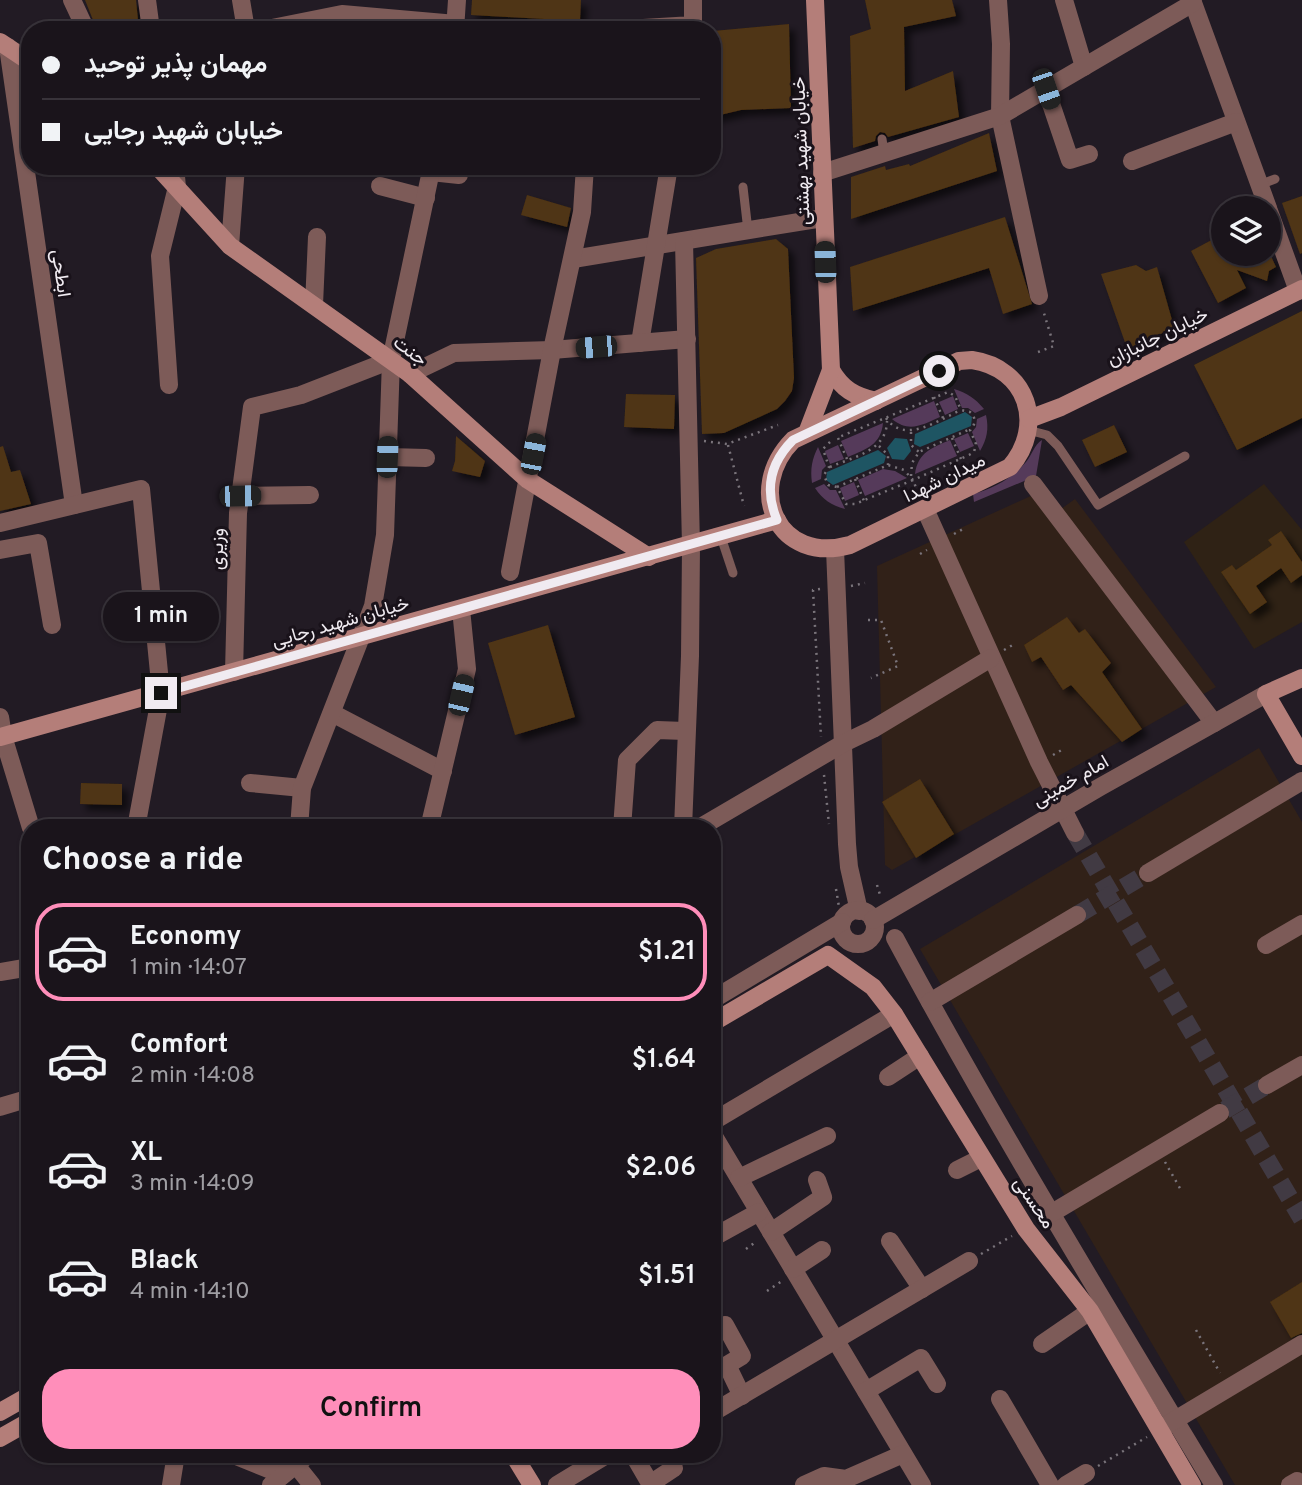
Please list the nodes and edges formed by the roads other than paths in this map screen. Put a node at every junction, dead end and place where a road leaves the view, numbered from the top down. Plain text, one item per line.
1 (72, 0) edge
2 (147, 0) edge
3 (241, 0) edge
4 (457, 0) edge
5 (693, 0) edge
6 (815, 0) edge
7 (998, 0) edge
8 (1064, 0) edge
9 (1192, 1) edge
10 (82, 21) edge
11 (150, 21) edge
12 (244, 21) edge
13 (307, 21) edge
14 (403, 21) edge
15 (456, 21) edge
16 (692, 21) edge
17 (4, 45) edge
18 (21, 56) edge
19 (1083, 67) junction
20 (6, 85) edge
21 (1046, 89) junction
22 (1000, 116) junction
23 (1236, 122) junction
24 (1089, 154) dead end
25 (1132, 161) dead end
26 (822, 173) junction
27 (166, 175) edge
28 (176, 175) edge
29 (235, 175) edge
30 (431, 175) edge
31 (584, 175) edge
32 (667, 175) edge
33 (380, 186) dead end
34 (177, 187) junction
35 (743, 187) dead end
36 (1268, 196) edge
37 (426, 198) junction
38 (823, 218) junction
39 (748, 230) junction
40 (317, 237) dead end
41 (684, 241) junction
42 (1281, 243) edge
43 (230, 246) junction
44 (656, 246) junction
45 (573, 259) junction
46 (1301, 294) edge
47 (1039, 296) road end
48 (314, 305) junction
49 (687, 339) junction
50 (640, 343) junction
51 (552, 350) junction
52 (391, 360) junction
53 (831, 370) junction
54 (410, 374) junction
55 (169, 385) dead end
56 (876, 401) junction
57 (1029, 425) junction
58 (807, 433) junction
59 (1185, 456) dead end
60 (387, 457) junction
61 (426, 458) dead end
62 (528, 480) junction
63 (1033, 484) dead end
64 (310, 495) dead end
65 (240, 496) junction
66 (74, 505) junction
67 (925, 509) junction
68 (777, 520) junction
69 (0, 523) edge
70 (722, 537) junction
71 (691, 545) junction
72 (835, 549) junction
73 (0, 550) edge
74 (649, 557) junction
75 (510, 572) dead end
76 (733, 573) dead end
77 (461, 609) junction
78 (52, 625) dead end
79 (363, 636) junction
80 (991, 658) junction
81 (234, 672) junction
82 (1298, 677) edge
83 (161, 693) junction
84 (1266, 695) junction
85 (332, 713) junction
86 (0, 717) edge
87 (1214, 723) junction
88 (685, 731) junction
89 (1, 737) edge
90 (844, 743) junction
91 (1302, 756) edge
92 (443, 771) junction
93 (1302, 781) edge
94 (250, 783) dead end
95 (302, 788) junction
96 (1062, 808) junction
97 (28, 819) edge
98 (138, 819) edge
99 (300, 819) edge
100 (431, 819) edge
101 (623, 819) edge
102 (683, 819) edge
103 (714, 819) edge
104 (1075, 832) tunnel mouth
105 (1148, 873) tunnel mouth
106 (866, 915) junction
107 (1077, 915) tunnel mouth
108 (842, 922) junction
109 (1302, 924) edge
110 (895, 938) dead end
111 (852, 943) junction
112 (1266, 945) dead end
113 (828, 955) junction
114 (21, 968) edge
115 (0, 972) edge
116 (721, 995) edge
117 (930, 1002) junction
118 (894, 1014) junction
119 (721, 1018) edge
120 (920, 1056) junction
121 (1302, 1065) edge
122 (888, 1076) dead end
123 (1268, 1085) tunnel mouth
124 (21, 1101) edge
125 (0, 1107) edge
126 (1220, 1113) tunnel mouth
127 (721, 1117) edge
128 (827, 1136) dead end
129 (721, 1148) edge
130 (981, 1158) junction
131 (957, 1170) dead end
132 (739, 1178) junction
133 (817, 1180) dead end
134 (759, 1212) junction
135 (1052, 1213) junction
136 (771, 1232) junction
137 (721, 1233) edge
138 (890, 1241) dead end
139 (822, 1250) dead end
140 (969, 1261) road end
141 (793, 1269) junction
142 (922, 1289) junction
143 (1090, 1311) junction
144 (725, 1325) dead end
145 (836, 1341) junction
146 (1042, 1344) dead end
147 (1302, 1344) edge
148 (937, 1384) dead end
149 (866, 1391) junction
150 (742, 1396) junction
151 (1000, 1399) dead end
152 (21, 1400) edge
153 (721, 1408) edge
154 (0, 1412) edge
155 (1167, 1425) junction
156 (21, 1426) edge
157 (0, 1438) edge
158 (903, 1454) junction
159 (175, 1463) edge
160 (265, 1463) edge
161 (519, 1463) edge
162 (593, 1463) edge
163 (640, 1463) edge
164 (674, 1468) dead end
165 (290, 1470) edge
166 (1086, 1473) road end
167 (171, 1485) edge
168 (312, 1485) edge
169 (532, 1485) edge
170 (557, 1485) edge
171 (650, 1485) edge
172 (804, 1485) edge
173 (922, 1485) edge
174 (1050, 1485) edge
175 (1066, 1485) edge
176 (1192, 1485) edge
177 (1214, 1485) edge

1 - 10 street
2 - 11 street
3 - 12 street
4 - 15 street
5 - 16 street
6 - 26 main road, خیابان شهید بهشتی
7 - 22 street
8 - 19 street
9 - 19 street
9 - 23 street
13 - 14 street
17 - 18 main road
17 - 20 street, ابطحی
19 - 21 street
20 - 66 street, ابطحی
21 - 22 street
21 - 24 street
22 - 26 street
22 - 47 street
23 - 25 street
23 - 36 street
26 - 38 main road, خیابان شهید بهشتی
27 - 34 main road, جنت
28 - 34 street
29 - 43 street
30 - 37 street
31 - 45 street
32 - 44 street
33 - 37 street
34 - 43 main road, جنت
34 - 55 street
35 - 39 lane
37 - 52 street
38 - 39 street
38 - 53 main road, خیابان شهید بهشتی
39 - 41 street
40 - 48 street
41 - 44 street
41 - 49 street
42 - 46 street
43 - 48 main road, جنت
44 - 45 street
44 - 50 street
45 - 51 street
46 - 57 main road, خیابان جانبازان
48 - 52 main road, جنت
49 - 50 street
49 - 71 street
50 - 51 street
51 - 54 street
51 - 62 street
52 - 54 main road, جنت
52 - 60 street
52 - 65 street, وزیری
53 - 56 main road
53 - 58 main road
54 - 62 main road, جنت
56 - 57 main road
56 - 58 main road
57 - 59 lane
57 - 67 main road, میدان شهدا
58 - 68 main road
60 - 61 street
60 - 79 street
62 - 74 main road, جنت
62 - 75 street
63 - 87 street
64 - 65 street
65 - 81 street, وزیری
66 - 69 street
66 - 83 street
67 - 72 main road, میدان شهدا
67 - 80 street
68 - 70 main road, خیابان شهید رجایی
68 - 72 main road
70 - 71 main road, خیابان شهید رجایی
70 - 76 lane
71 - 74 main road, خیابان شهید رجایی
71 - 88 street
72 - 90 street
73 - 78 street
74 - 77 main road, خیابان شهید رجایی
77 - 79 main road, خیابان شهید رجایی
77 - 92 street
79 - 81 main road, خیابان شهید رجایی
79 - 85 street
80 - 90 street
80 - 96 street
81 - 83 main road, خیابان شهید رجایی
82 - 84 main road, امام خمینی
83 - 89 main road, خیابان شهید رجایی
83 - 98 street
84 - 87 street, امام خمینی
84 - 91 main road
85 - 92 street
85 - 95 street
86 - 89 street
87 - 96 street, امام خمینی
88 - 101 street
88 - 102 street
89 - 97 street
90 - 103 street
90 - 106 street
92 - 100 street
93 - 105 street
94 - 95 street
95 - 99 street
96 - 104 street
96 - 106 street, امام خمینی
106 - 108 street
106 - 111 street
107 - 117 street
108 - 111 street
108 - 116 street
109 - 112 street
110 - 117 street
111 - 113 street
113 - 118 main road, محسنی
113 - 119 main road
114 - 115 street
117 - 135 street
118 - 120 main road, محسنی
118 - 127 street
120 - 122 street
120 - 130 main road, محسنی
121 - 123 street
124 - 125 street
126 - 135 street
128 - 132 street
129 - 132 street
130 - 131 street
130 - 143 main road, محسنی
132 - 134 street
133 - 136 street
134 - 136 street
134 - 137 street
135 - 155 street
136 - 141 street
138 - 142 street
139 - 141 street
140 - 142 street
141 - 145 street
142 - 145 street
143 - 146 street
143 - 155 main road, محسنی
144 - 150 street
145 - 149 street
145 - 150 street
147 - 155 street
148 - 149 street
149 - 158 street
150 - 153 street
151 - 174 street
152 - 154 main road
155 - 176 main road, محسنی
155 - 177 street
156 - 157 main road
158 - 172 street
158 - 173 street
159 - 167 street
160 - 165 street
161 - 169 main road
162 - 170 street
163 - 171 street
164 - 171 street
165 - 168 street
166 - 175 street

